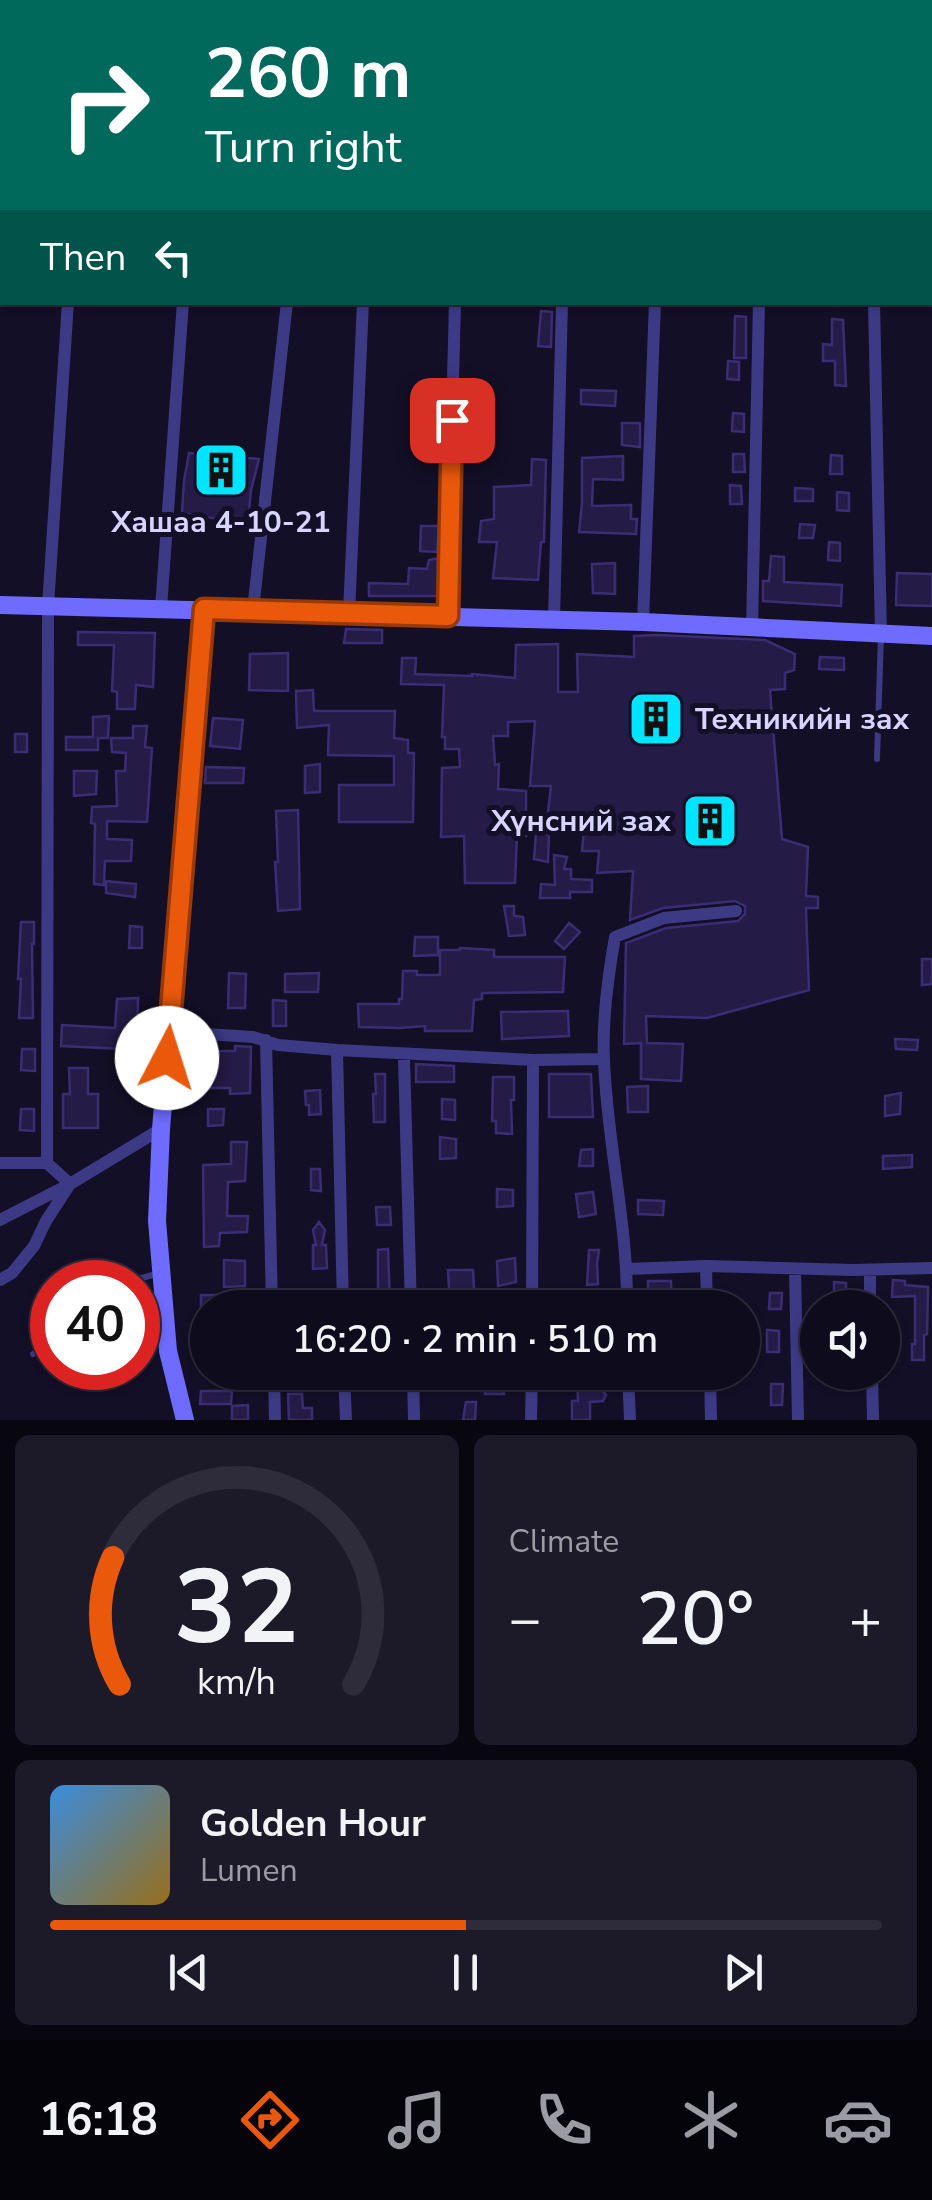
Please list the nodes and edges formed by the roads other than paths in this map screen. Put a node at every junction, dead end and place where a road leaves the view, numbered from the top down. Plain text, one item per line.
1 (68, 305) edge
2 (183, 305) edge
3 (287, 305) edge
4 (362, 305) edge
5 (454, 305) edge
6 (562, 305) edge
7 (655, 305) edge
8 (758, 305) edge
9 (874, 305) edge
10 (0, 605) edge
11 (48, 606) junction
12 (161, 608) junction
13 (204, 609) junction
14 (252, 610) junction
15 (349, 613) junction
16 (448, 616) junction
17 (554, 620) junction
18 (643, 622) junction
19 (752, 628) junction
20 (881, 634) junction
21 (932, 636) edge
22 (878, 759) dead end
23 (736, 911) dead end
24 (170, 1023) junction
25 (266, 1040) junction
26 (337, 1050) junction
27 (404, 1058) dead end
28 (604, 1059) junction
29 (533, 1060) junction
30 (161, 1128) junction
31 (0, 1164) edge
32 (47, 1164) junction
33 (70, 1184) junction
34 (0, 1220) edge
35 (706, 1266) junction
36 (932, 1268) edge
37 (627, 1269) junction
38 (795, 1269) junction
39 (870, 1270) junction
40 (161, 1273) joint
41 (0, 1280) edge
42 (272, 1290) edge
43 (343, 1290) edge
44 (410, 1290) edge
45 (532, 1290) edge
46 (627, 1290) edge
47 (707, 1290) edge
48 (870, 1290) edge
49 (274, 1390) edge
50 (345, 1390) edge
51 (413, 1390) edge
52 (532, 1390) edge
53 (629, 1390) edge
54 (711, 1390) edge
55 (872, 1390) edge
56 (185, 1420) edge
57 (275, 1420) edge
58 (346, 1420) edge
59 (414, 1420) edge
60 (532, 1420) edge
61 (630, 1420) edge
62 (712, 1420) edge
63 (798, 1420) edge
64 (872, 1420) edge

1 - 11 street
2 - 12 street
3 - 14 street
4 - 15 street
5 - 16 street
6 - 17 street
7 - 18 street
8 - 19 street
9 - 20 street
10 - 11 main road
11 - 12 main road
11 - 32 street
12 - 13 main road
13 - 14 main road
13 - 24 main road
14 - 15 main road
15 - 16 main road
16 - 17 main road
17 - 18 main road
18 - 19 main road
19 - 20 main road
20 - 21 main road
20 - 22 lane
23 - 28 street
24 - 25 street
24 - 30 main road
25 - 26 street
25 - 42 street
26 - 29 street
26 - 43 street
27 - 44 street
28 - 29 street
28 - 37 street
29 - 45 street
30 - 33 street
30 - 40 main road
31 - 32 street
32 - 33 street
33 - 34 street
33 - 41 street
35 - 37 street
35 - 38 street
35 - 47 street
36 - 39 street
37 - 46 street
38 - 39 street
38 - 63 street
39 - 48 street
40 - 56 main road
49 - 57 street
50 - 58 street
51 - 59 street
52 - 60 street
53 - 61 street
54 - 62 street
55 - 64 street

